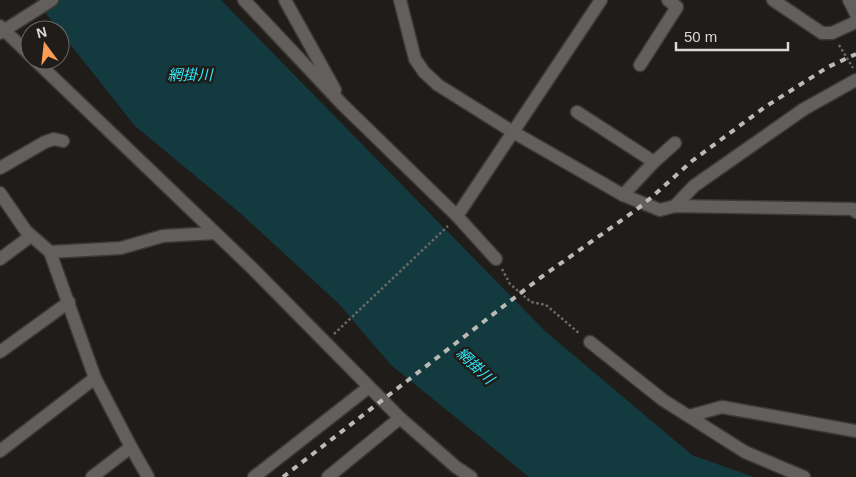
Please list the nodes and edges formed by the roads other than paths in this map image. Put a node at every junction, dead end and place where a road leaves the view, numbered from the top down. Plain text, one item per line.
1 (52, 0) edge
2 (244, 0) edge
3 (285, 0) edge
4 (400, 0) edge
5 (602, 0) edge
6 (668, 0) edge
7 (773, 0) edge
8 (849, 0) edge
9 (856, 14) edge
10 (856, 22) edge
11 (4, 28) edge
12 (20, 45) edge
13 (640, 65) dead end
14 (45, 70) edge
15 (856, 80) edge
16 (343, 105) junction
17 (577, 112) dead end
18 (513, 132) junction
19 (62, 141) dead end
20 (675, 143) dead end
21 (654, 162) junction
22 (0, 168) edge
23 (0, 193) edge
24 (624, 195) junction
25 (675, 206) junction
26 (856, 212) edge
27 (454, 219) junction
28 (215, 233) junction
29 (31, 236) junction
30 (50, 252) junction
31 (0, 259) edge
32 (496, 259) dead end
33 (68, 302) junction
34 (590, 342) road end
35 (0, 352) edge
36 (96, 378) junction
37 (369, 387) junction
38 (689, 416) junction
39 (400, 418) junction
40 (856, 431) edge
41 (130, 448) junction
42 (0, 451) edge
43 (330, 476) edge
44 (92, 477) edge
45 (148, 477) edge
46 (254, 477) edge
47 (471, 477) edge
48 (804, 477) edge

1 - 11 street
2 - 16 street
3 - 16 street
4 - 18 street
5 - 18 street
6 - 13 street
7 - 10 street
8 - 9 street
11 - 12 street
14 - 28 street
15 - 25 street
16 - 27 street
17 - 21 street
18 - 24 street
18 - 27 street
19 - 22 street
20 - 21 street
21 - 24 street
23 - 29 street
24 - 25 street
25 - 26 street
27 - 32 street
28 - 30 street
28 - 37 street
29 - 30 street
29 - 31 street
30 - 33 street
33 - 35 street
33 - 36 street
34 - 38 street
36 - 41 street
36 - 42 street
37 - 39 street
37 - 46 street
38 - 40 street
38 - 48 street
39 - 43 street
39 - 47 street
41 - 44 street
41 - 45 street

